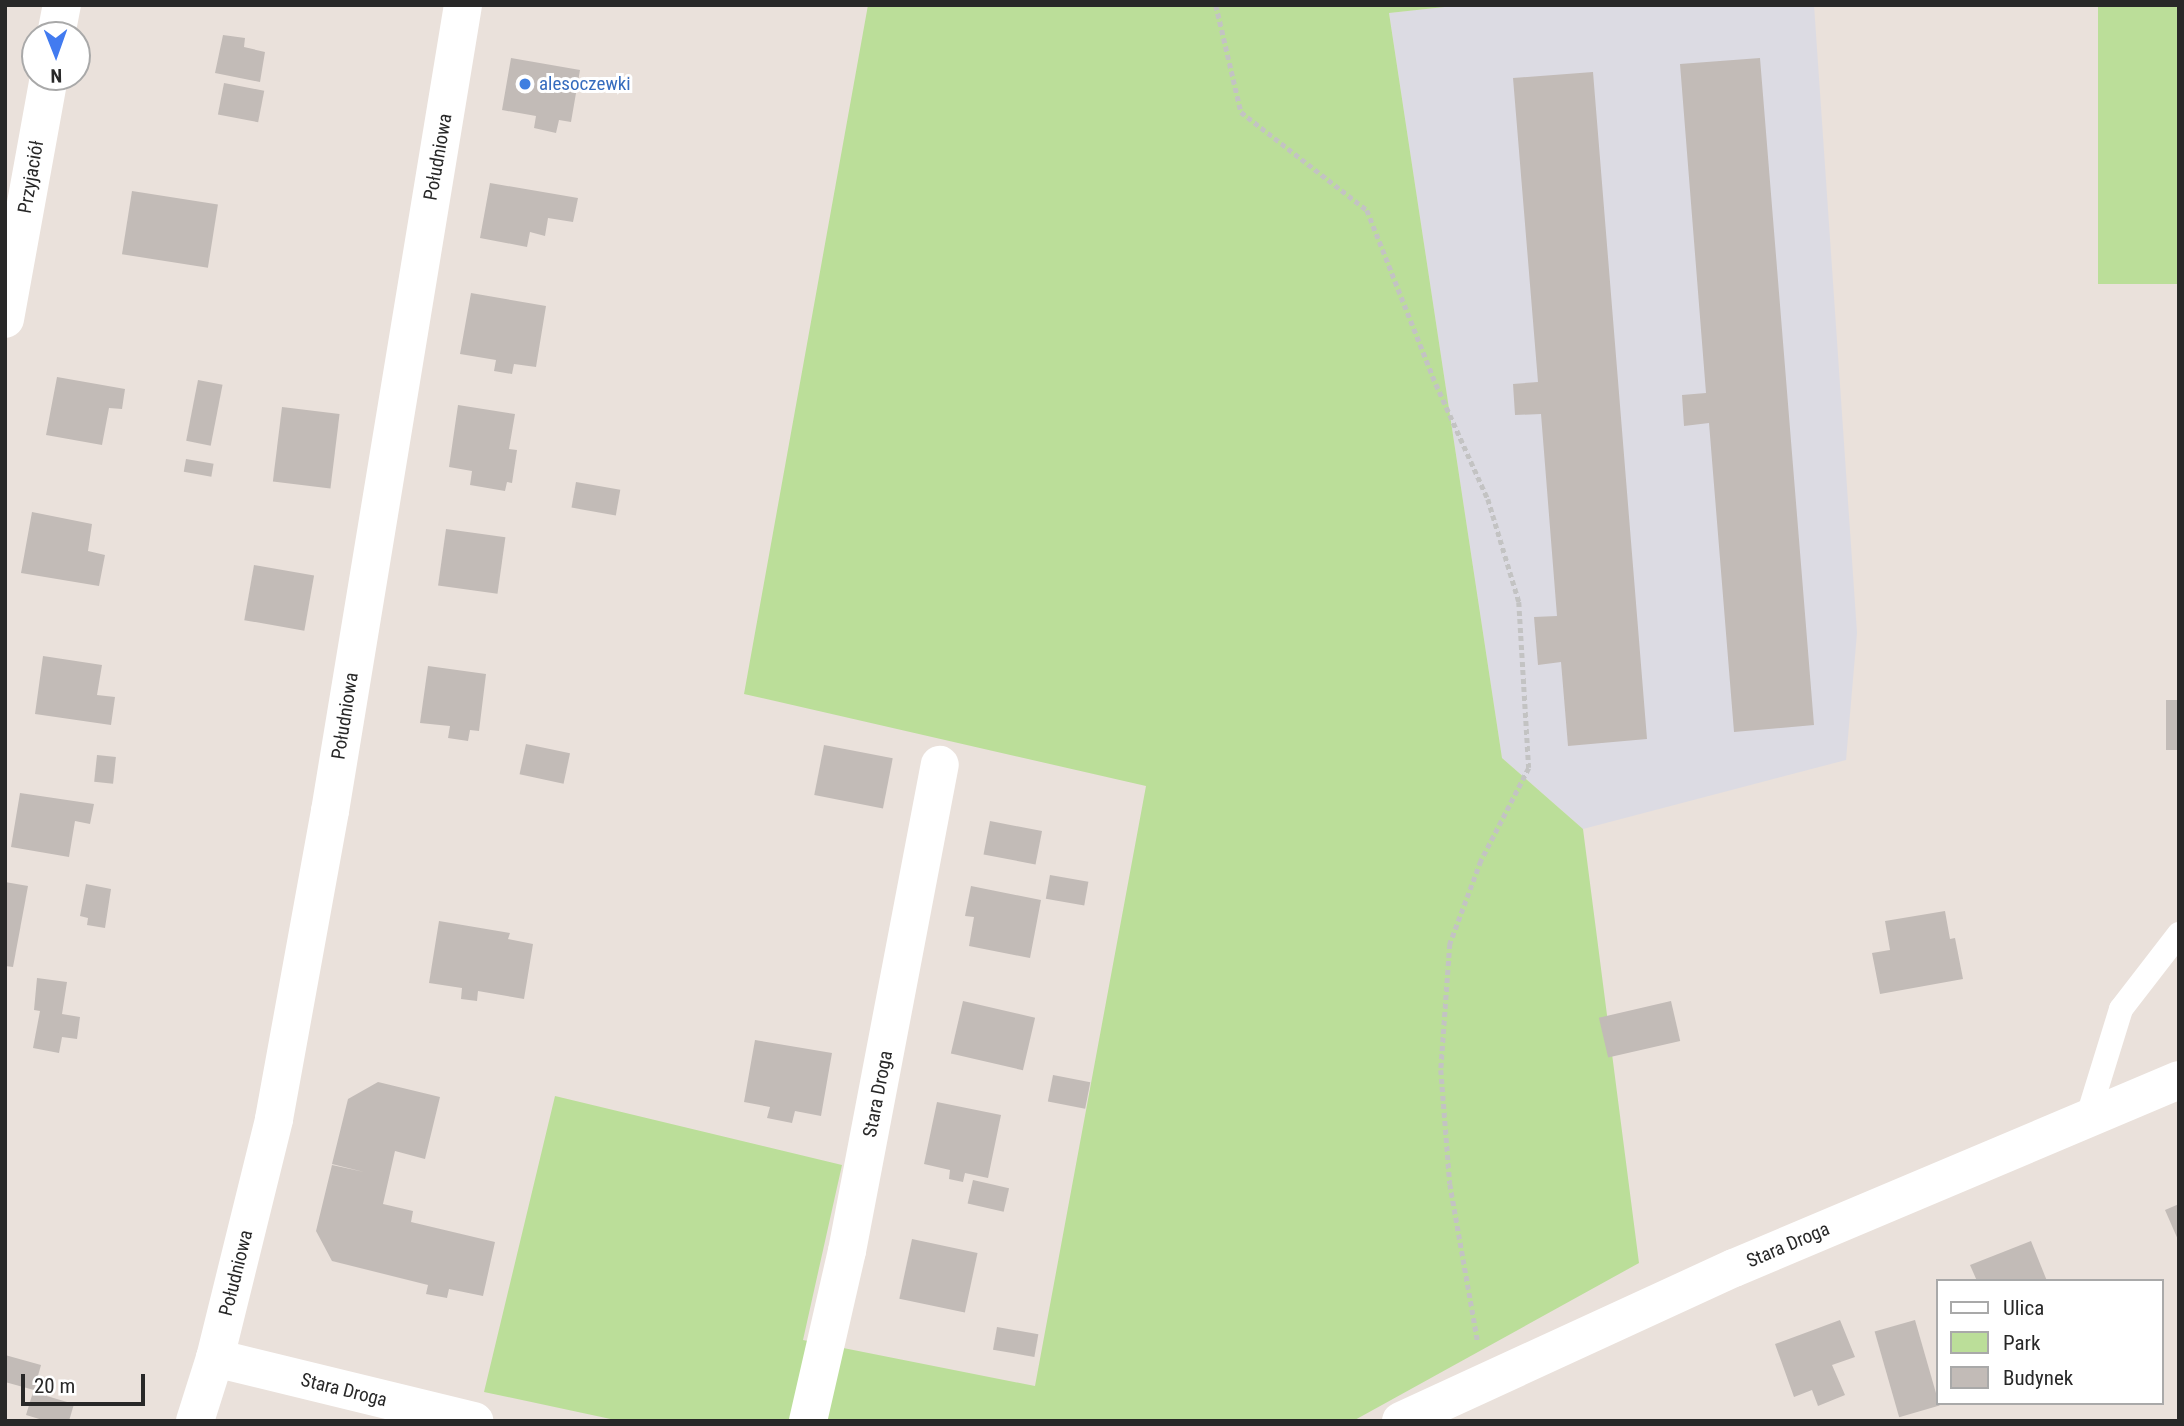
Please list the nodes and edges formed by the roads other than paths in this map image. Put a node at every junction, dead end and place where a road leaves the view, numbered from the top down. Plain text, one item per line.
1 (463, 5) edge
2 (46, 91) edge
3 (5, 319) edge
4 (940, 765) dead end
5 (2179, 934) edge
6 (2179, 1080) edge
7 (2087, 1119) junction
8 (215, 1358) junction
9 (195, 1421) edge
10 (474, 1421) edge
11 (808, 1421) edge
12 (1401, 1421) edge

1 - 8 street, Południowa
2 - 3 street, Przyjaciół
4 - 11 street, Stara Droga
5 - 7 lane
6 - 7 street, Stara Droga
7 - 12 street, Stara Droga
8 - 9 street, Południowa
8 - 10 street, Stara Droga

